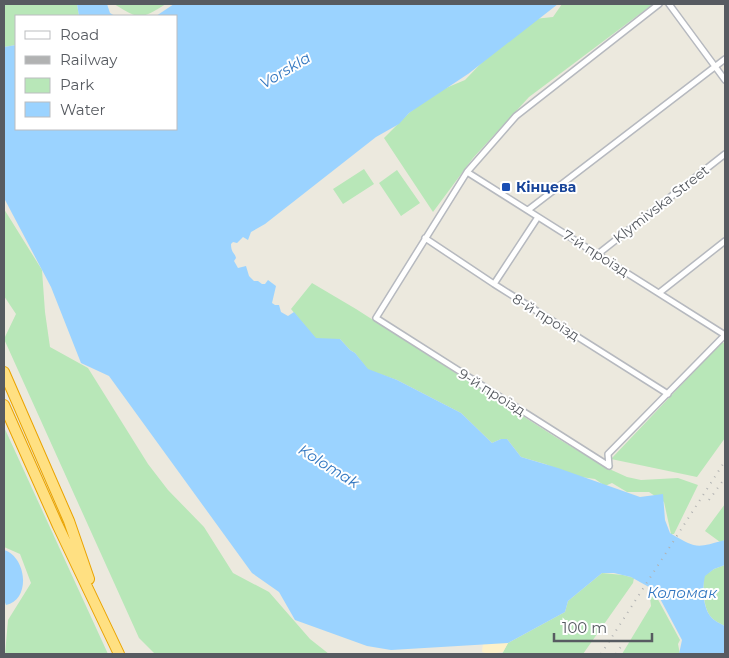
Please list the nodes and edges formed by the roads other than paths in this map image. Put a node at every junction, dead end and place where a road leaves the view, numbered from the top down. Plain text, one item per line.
1 (659, 4) edge
2 (668, 4) edge
3 (725, 60) edge
4 (715, 67) junction
5 (725, 80) edge
6 (725, 154) edge
7 (467, 172) junction
8 (528, 210) junction
9 (538, 217) junction
10 (425, 238) junction
11 (725, 240) edge
12 (598, 254) junction
13 (494, 284) junction
14 (659, 293) junction
15 (725, 335) edge
16 (4, 372) edge
17 (668, 394) junction
18 (4, 405) edge
19 (106, 627) junction
20 (120, 654) edge

1 - 7 street
2 - 4 street
3 - 4 street
4 - 5 street
4 - 8 street
6 - 12 street, Klymivska Street
7 - 8 street, 7-й проїзд
7 - 10 street
8 - 9 street, 7-й проїзд
9 - 12 street, 7-й проїзд
9 - 13 street
10 - 13 street, 8-й проїзд
10 - 17 street, 9-й проїзд
11 - 14 street
12 - 14 street, 7-й проїзд
13 - 17 street, 8-й проїзд
14 - 15 street, 7-й проїзд
15 - 17 street
16 - 19 highway
18 - 19 highway
19 - 20 highway

